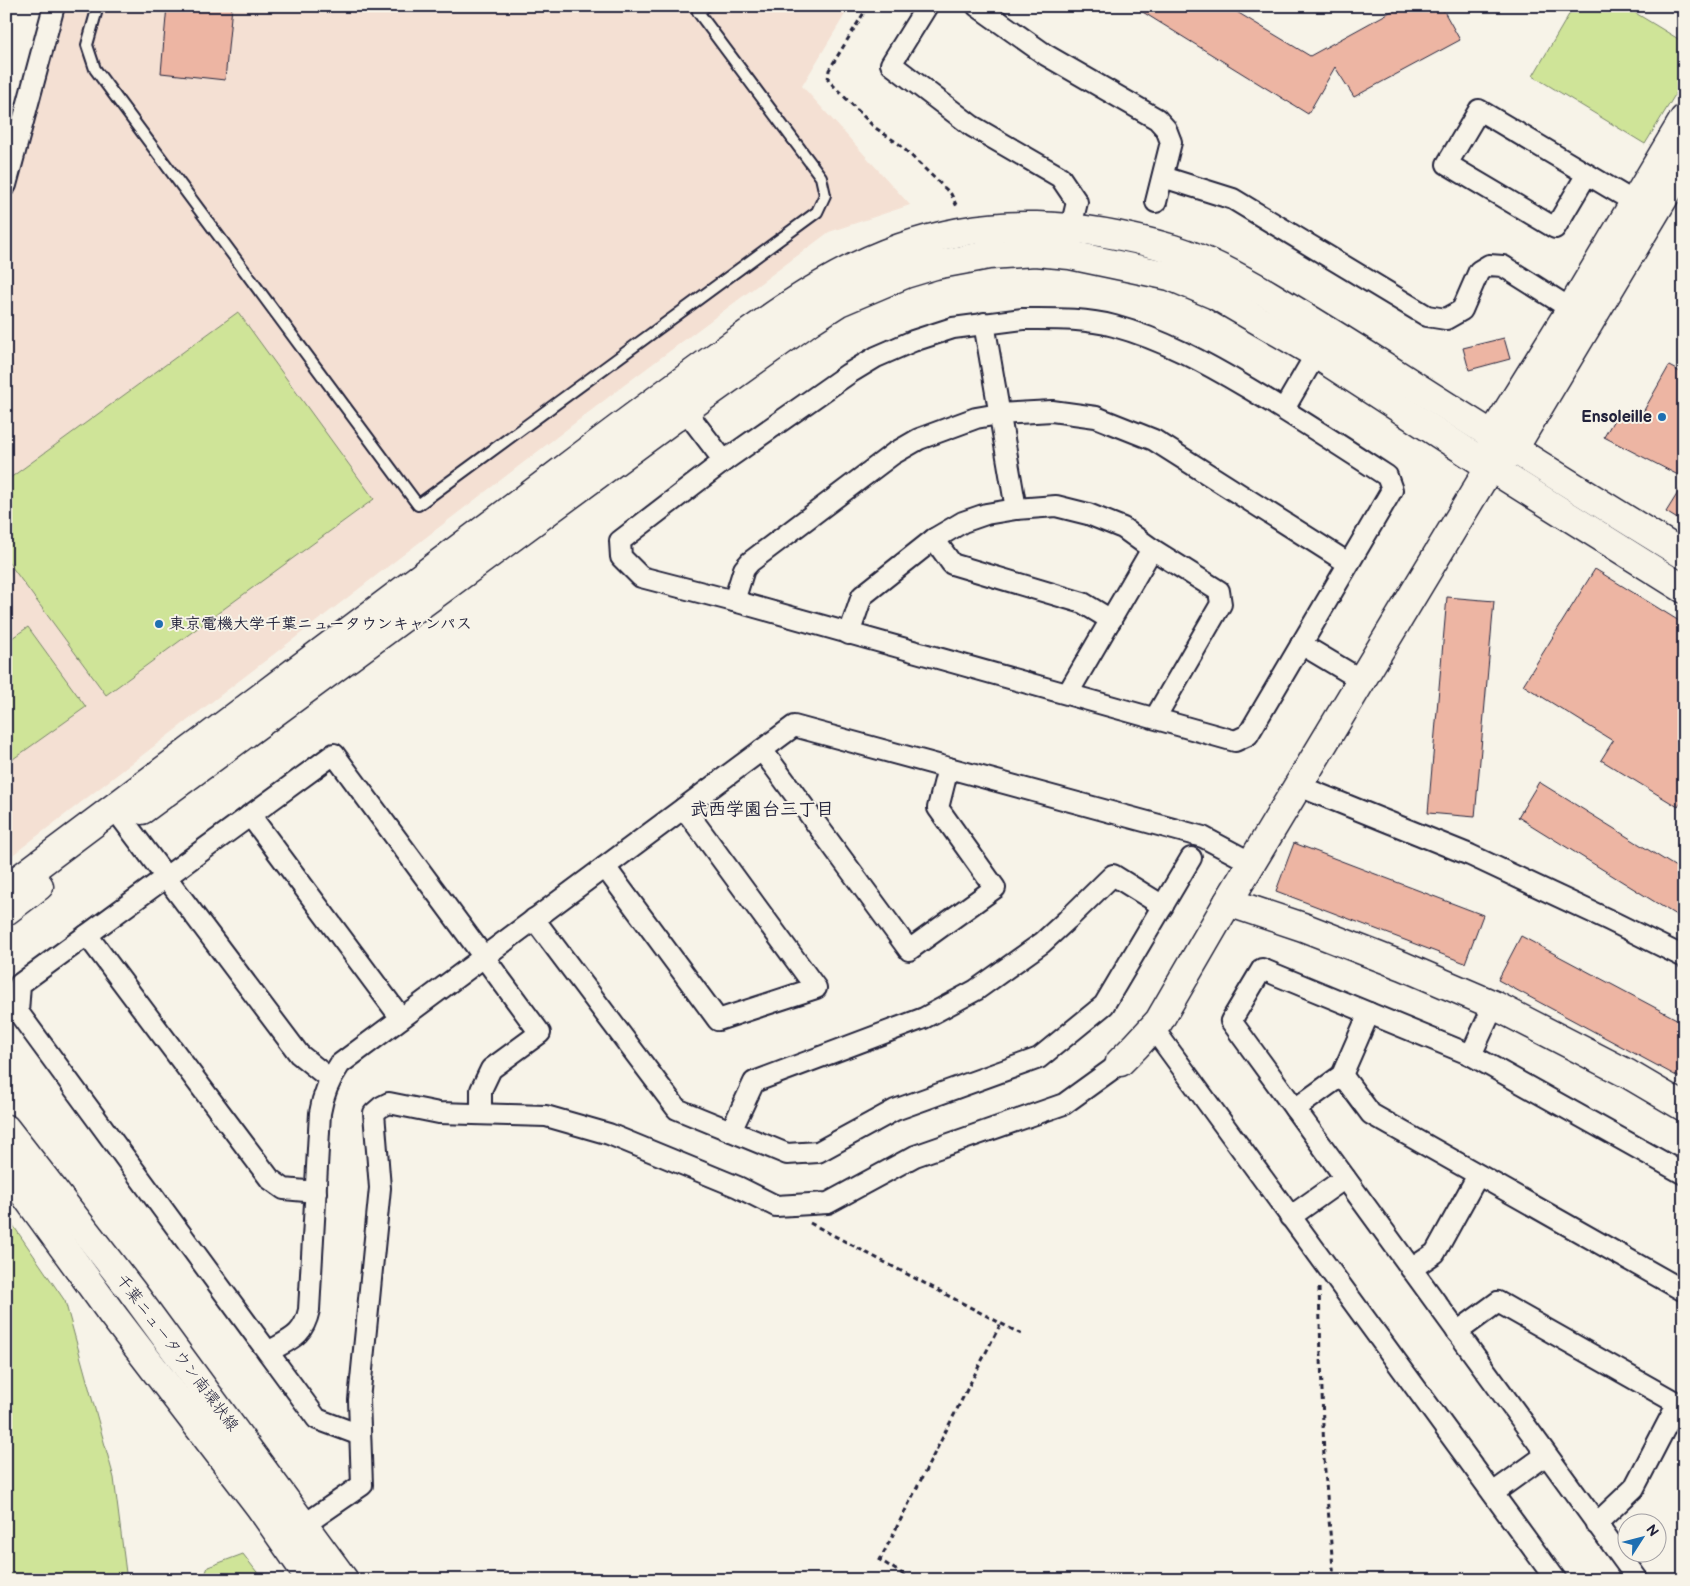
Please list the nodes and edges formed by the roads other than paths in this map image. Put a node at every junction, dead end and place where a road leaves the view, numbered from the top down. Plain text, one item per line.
1 (54, 6) edge
2 (98, 6) edge
3 (706, 6) edge
4 (927, 6) edge
5 (977, 6) edge
6 (1684, 119) edge
7 (1684, 164) edge
8 (1587, 174) junction
9 (1163, 177) junction
10 (6, 185) edge
11 (1156, 202) dead end
12 (1634, 202) junction
13 (1071, 227) junction
14 (1571, 309) junction
15 (984, 323) junction
16 (1316, 354) junction
17 (1284, 409) junction
18 (685, 410) junction
19 (999, 414) junction
20 (1503, 443) junction
21 (724, 461) junction
22 (1490, 467) junction
23 (1016, 509) junction
24 (934, 539) junction
25 (1152, 549) junction
26 (1684, 555) edge
27 (1348, 563) junction
28 (1684, 589) edge
29 (734, 601) junction
30 (1111, 620) junction
31 (849, 634) junction
32 (1301, 644) junction
33 (1363, 681) junction
34 (1068, 693) junction
35 (1155, 718) junction
36 (762, 750) junction
37 (948, 768) junction
38 (1299, 786) junction
39 (684, 808) junction
40 (250, 815) junction
41 (119, 816) junction
42 (1191, 858) dead end
43 (1252, 863) junction
44 (605, 867) junction
45 (166, 877) junction
46 (6, 889) edge
47 (1228, 902) junction
48 (1163, 906) junction
49 (6, 911) edge
50 (534, 919) junction
51 (86, 935) junction
52 (484, 957) junction
53 (1684, 957) edge
54 (1494, 1005) junction
55 (1369, 1013) junction
56 (401, 1018) junction
57 (1153, 1028) junction
58 (1471, 1055) junction
59 (1120, 1062) joint
60 (1342, 1075) junction
61 (330, 1079) junction
62 (1684, 1107) edge
63 (1294, 1108) junction
64 (481, 1114) junction
65 (6, 1129) edge
66 (731, 1131) junction
67 (6, 1169) edge
68 (1684, 1174) edge
69 (1478, 1176) junction
70 (1345, 1178) junction
71 (316, 1192) junction
72 (1290, 1217) junction
73 (1411, 1269) junction
74 (1684, 1291) edge
75 (1457, 1332) junction
76 (268, 1352) junction
77 (1681, 1405) edge
78 (360, 1435) junction
79 (1546, 1454) junction
80 (1493, 1494) junction
81 (1596, 1524) junction
82 (304, 1525) junction
83 (311, 1580) edge
84 (344, 1580) edge
85 (1556, 1580) edge
86 (1638, 1580) edge

1 - 10 street
2 - 3 lane
4 - 13 street
5 - 9 street
6 - 12 street
7 - 20 street
8 - 8 street
8 - 12 street
9 - 11 street
9 - 14 street
12 - 14 street
13 - 20 street
13 - 41 street
14 - 20 street
15 - 17 street
15 - 19 street
15 - 21 street
16 - 17 street
16 - 18 street
16 - 22 street
17 - 27 street
18 - 21 street
18 - 41 street
19 - 23 street
19 - 27 street
19 - 29 street
20 - 22 street
20 - 26 street
21 - 29 street
22 - 28 street
22 - 33 street
23 - 24 street
23 - 25 street
24 - 30 street
24 - 31 street
25 - 30 street
25 - 35 street
27 - 32 street
29 - 31 street
30 - 34 street
31 - 34 street
32 - 33 street
32 - 35 street
33 - 38 street
34 - 35 street
36 - 37 street
36 - 37 street
36 - 39 street
37 - 43 street
38 - 43 street
38 - 53 street
39 - 44 street
39 - 44 street
40 - 45 street
40 - 52 street
40 - 56 street
41 - 45 street
41 - 46 street
41 - 49 street
42 - 48 street
43 - 47 street
44 - 50 street
45 - 51 street
45 - 61 street
47 - 54 street
47 - 57 street
48 - 66 street
48 - 66 street
50 - 52 street
50 - 66 street
51 - 71 street
51 - 76 street
52 - 56 street
52 - 64 street
54 - 58 street
54 - 62 street
55 - 58 street
55 - 60 street
55 - 63 street
56 - 61 street
57 - 59 street
57 - 72 street
58 - 68 street
59 - 64 street
60 - 63 street
60 - 69 street
61 - 71 street
63 - 70 street
64 - 78 street
65 - 82 street, 千葉ニュータウン南環状線
67 - 83 street, 千葉ニュータウン南環状線
69 - 73 street
69 - 74 street
70 - 72 street
70 - 73 street
71 - 76 street
72 - 80 street
73 - 75 street
75 - 77 street
75 - 79 street
76 - 78 street
77 - 81 street
78 - 82 street
79 - 80 street
79 - 81 street
80 - 85 street
81 - 86 street
82 - 84 street, 千葉ニュータウン南環状線

